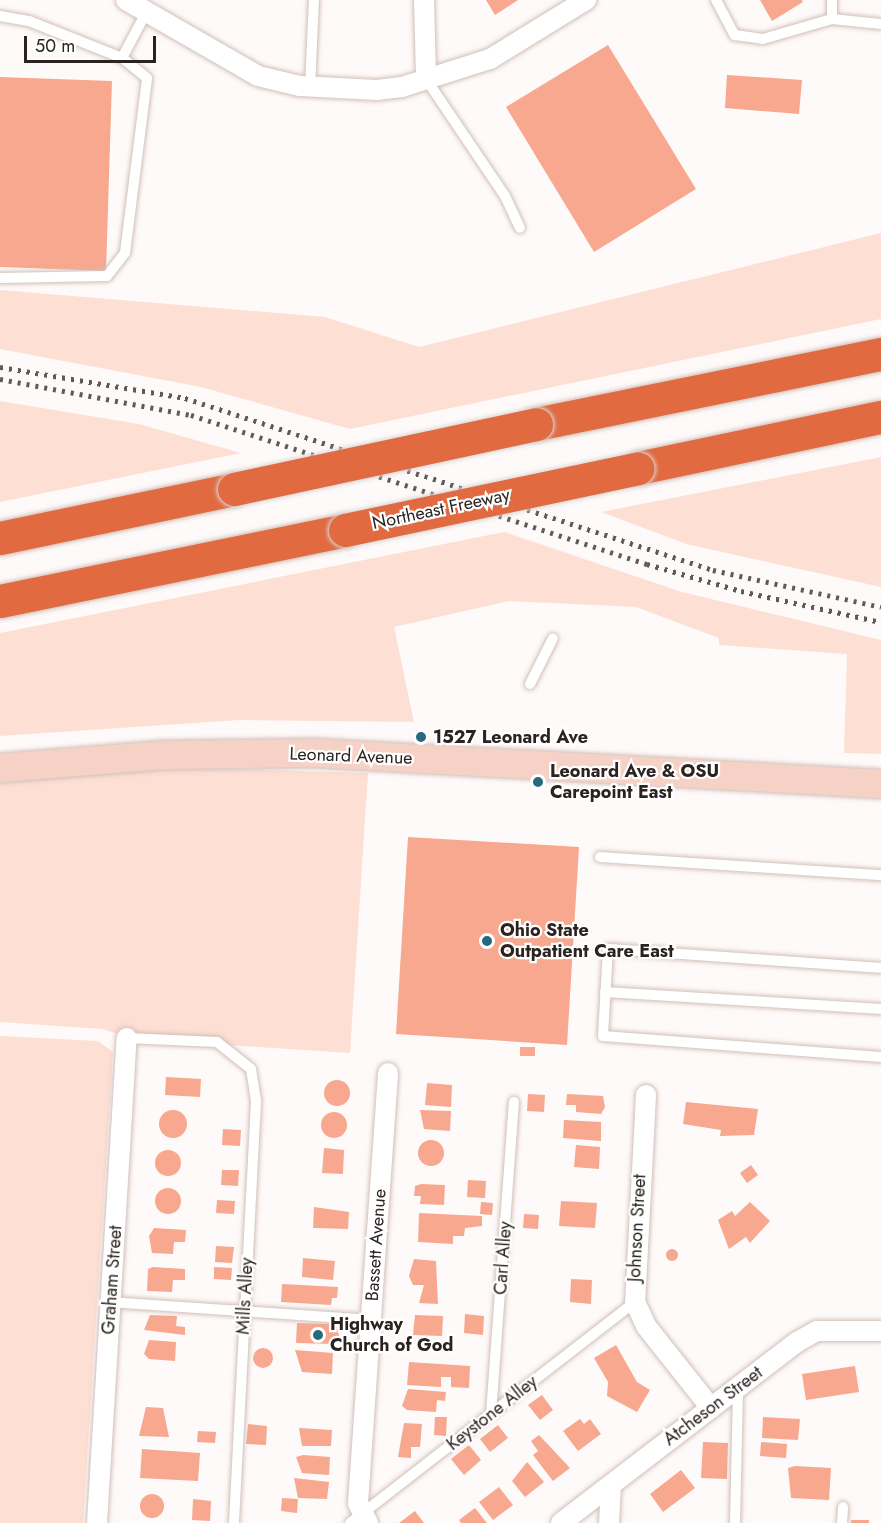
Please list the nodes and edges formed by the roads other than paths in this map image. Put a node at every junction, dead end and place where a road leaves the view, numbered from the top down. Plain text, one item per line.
1 (126, 0) edge
2 (314, 0) edge
3 (424, 0) edge
4 (586, 0) edge
5 (716, 0) edge
6 (832, 0) edge
7 (147, 11) junction
8 (0, 16) edge
9 (832, 19) junction
10 (881, 24) edge
11 (122, 58) junction
12 (426, 79) junction
13 (310, 87) junction
14 (520, 228) dead end
15 (0, 278) edge
16 (881, 354) edge
17 (881, 417) edge
18 (881, 435) edge
19 (638, 468) junction
20 (0, 538) edge
21 (0, 601) edge
22 (553, 638) dead end
23 (530, 684) dead end
24 (0, 768) edge
25 (881, 784) edge
26 (600, 857) dead end
27 (881, 875) edge
28 (881, 968) edge
29 (605, 992) junction
30 (881, 1009) edge
31 (127, 1038) joint
32 (881, 1058) edge
33 (388, 1073) dead end
34 (646, 1095) dead end
35 (514, 1101) dead end
36 (110, 1302) junction
37 (635, 1302) junction
38 (243, 1311) junction
39 (371, 1320) junction
40 (881, 1330) edge
41 (738, 1387) junction
42 (711, 1408) junction
43 (491, 1414) junction
44 (610, 1485) junction
45 (843, 1507) dead end
46 (360, 1520) edge
47 (97, 1523) edge
48 (234, 1523) edge
49 (561, 1523) edge
50 (609, 1523) edge
51 (735, 1523) edge
52 (842, 1523) edge

1 - 7 street
2 - 13 lane
3 - 12 street
4 - 12 street
5 - 9 lane
6 - 9 lane
7 - 11 lane
7 - 13 street
8 - 11 lane
9 - 10 lane
11 - 15 lane
12 - 13 street
12 - 14 lane
16 - 20 highway, bridge
17 - 19 highway, Northeast Freeway
18 - 19 highway
19 - 21 highway, Northeast Freeway, bridge
22 - 23 lane
24 - 25 street, Leonard Avenue
26 - 27 lane
28 - 29 lane
29 - 30 lane
29 - 32 lane
31 - 36 street, Graham Street
31 - 38 lane, Mills Alley
33 - 39 street, Bassett Avenue
34 - 37 street, Johnson Street
35 - 43 lane, Carl Alley
36 - 38 lane
36 - 47 street, Graham Street
37 - 42 street, Johnson Street
37 - 43 lane, Keystone Alley
38 - 39 lane
38 - 48 lane, Mills Alley
39 - 46 street, Bassett Avenue
40 - 41 street, Atcheson Street
41 - 42 street, Atcheson Street
41 - 51 lane
42 - 44 street, Atcheson Street
43 - 46 lane, Keystone Alley
44 - 49 street, Atcheson Street
44 - 50 street
45 - 52 lane

